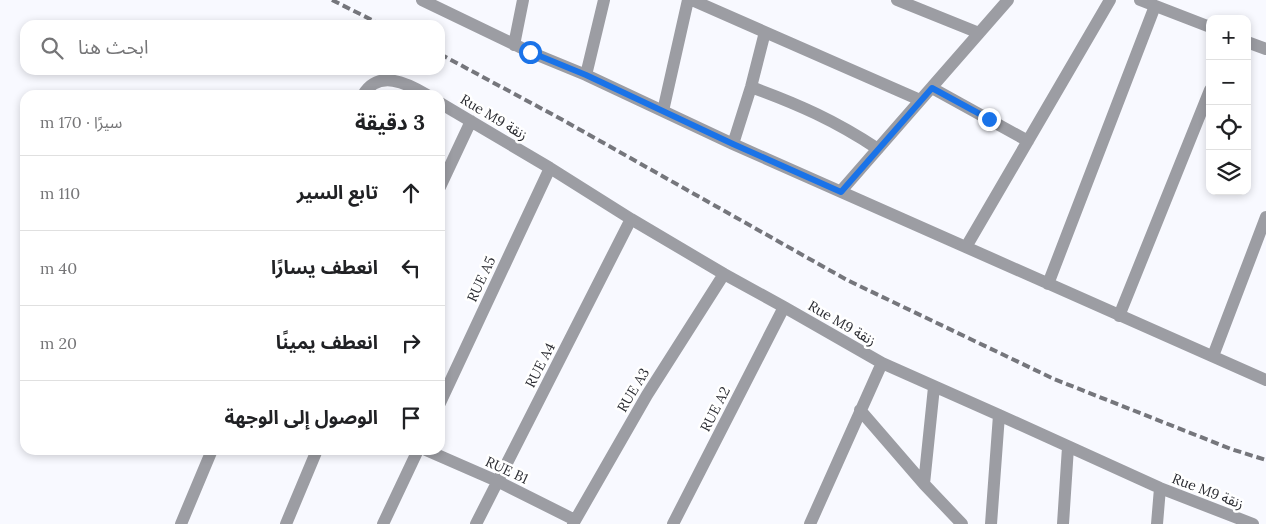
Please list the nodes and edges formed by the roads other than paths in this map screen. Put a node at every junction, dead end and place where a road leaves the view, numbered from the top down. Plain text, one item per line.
1 (523, 0) edge
2 (604, 0) edge
3 (688, 0) edge
4 (692, 0) edge
5 (897, 0) edge
6 (1008, 0) edge
7 (1110, 0) edge
8 (1140, 0) edge
9 (427, 1) edge
10 (1155, 6) junction
11 (1206, 25) edge
12 (765, 32) junction
13 (979, 33) junction
14 (1251, 43) edge
15 (514, 45) junction
16 (1266, 49) edge
17 (586, 75) junction
18 (750, 87) junction
19 (932, 88) junction
20 (367, 90) edge
21 (419, 90) edge
22 (920, 100) junction
23 (1206, 100) edge
24 (445, 106) edge
25 (662, 111) junction
26 (471, 121) junction
27 (1028, 141) junction
28 (733, 144) junction
29 (878, 150) junction
30 (550, 168) junction
31 (445, 176) edge
32 (841, 192) junction
33 (1266, 217) edge
34 (631, 219) junction
35 (966, 247) junction
36 (724, 274) junction
37 (1048, 284) junction
38 (784, 307) junction
39 (1120, 316) junction
40 (1212, 356) junction
41 (882, 363) junction
42 (1266, 380) edge
43 (934, 387) junction
44 (445, 392) edge
45 (860, 410) junction
46 (999, 415) junction
47 (1068, 447) junction
48 (210, 455) edge
49 (315, 455) edge
50 (416, 455) edge
51 (437, 455) edge
52 (497, 481) junction
53 (924, 484) junction
54 (1160, 488) junction
55 (1230, 520) edge
56 (574, 522) edge
57 (181, 524) edge
58 (286, 524) edge
59 (383, 524) edge
60 (476, 524) edge
61 (673, 524) edge
62 (810, 524) edge
63 (962, 524) edge
64 (991, 524) edge
65 (1063, 524) edge
66 (1157, 524) edge
67 (1253, 524) edge

1 - 15 street
2 - 17 street
3 - 25 street
4 - 12 street
5 - 13 street
6 - 13 street
7 - 27 street
8 - 10 street
9 - 15 street
10 - 11 street
10 - 37 street
12 - 18 street
12 - 22 street
13 - 19 street
14 - 16 street
15 - 17 street
17 - 25 street
18 - 28 street
18 - 29 street
19 - 22 street
19 - 27 street
20 - 21 street
22 - 29 street
23 - 39 street
24 - 26 street, Rue M9 زنقة
25 - 28 street
26 - 30 street, Rue M9 زنقة
26 - 31 street
27 - 35 street
28 - 32 street
29 - 32 street
30 - 34 street, Rue M9 زنقة
30 - 44 street, RUE A5
32 - 35 street
33 - 40 street
34 - 36 street, Rue M9 زنقة
34 - 52 street, RUE A4
35 - 37 street
36 - 38 street, Rue M9 زنقة
36 - 56 street, RUE A3
37 - 39 street
38 - 41 street, Rue M9 زنقة
38 - 61 street, RUE A2
39 - 40 street
40 - 42 street
41 - 43 street, Rue M9 زنقة
41 - 45 street
43 - 46 street, Rue M9 زنقة
43 - 53 street
45 - 53 street
45 - 62 street
46 - 47 street, Rue M9 زنقة
46 - 64 street
47 - 54 street, Rue M9 زنقة
47 - 65 street
48 - 57 street
49 - 58 street
50 - 59 street
51 - 52 street, RUE B1
52 - 56 street, RUE B1
52 - 60 street, RUE A4
53 - 63 street
54 - 55 street, Rue M9 زنقة
54 - 66 street
55 - 67 street, Rue M9 زنقة

